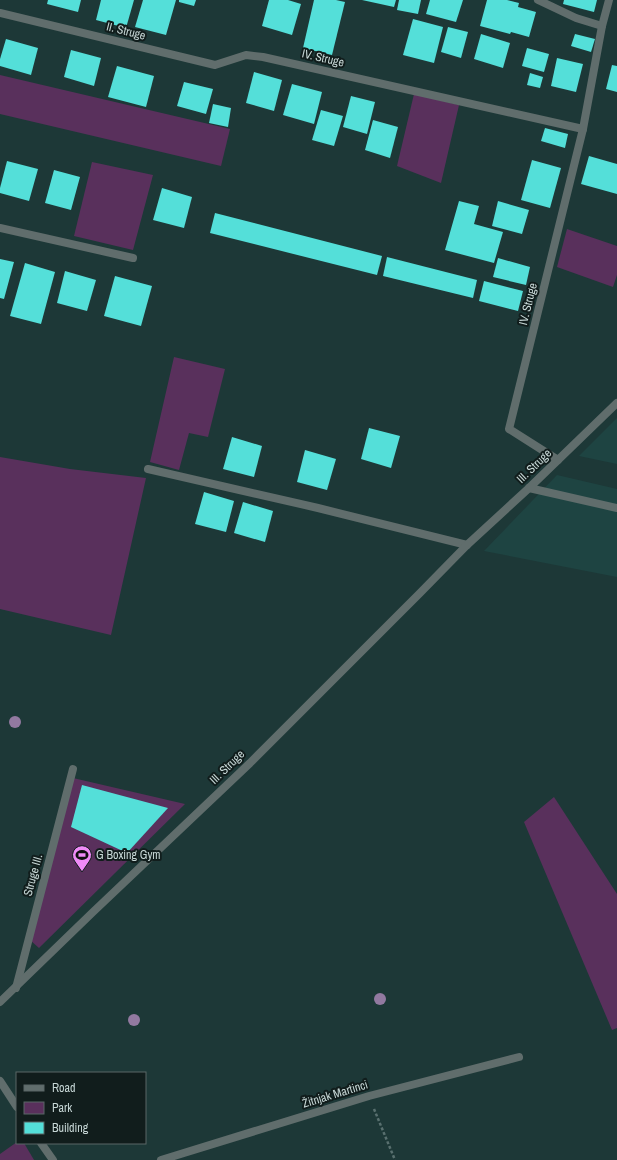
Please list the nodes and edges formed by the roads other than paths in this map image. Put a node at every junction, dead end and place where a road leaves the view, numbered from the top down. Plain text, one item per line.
1 (538, 0) edge
2 (609, 0) edge
3 (0, 13) edge
4 (602, 26) junction
5 (246, 55) joint
6 (583, 129) junction
7 (0, 228) edge
8 (133, 258) dead end
9 (617, 402) edge
10 (558, 460) junction
11 (148, 469) dead end
12 (529, 488) junction
13 (617, 508) edge
14 (467, 545) junction
15 (73, 769) dead end
16 (16, 988) junction
17 (0, 1002) edge
18 (519, 1057) dead end
19 (0, 1081) edge
20 (16, 1105) edge
21 (42, 1144) edge
22 (53, 1160) edge
23 (161, 1160) edge

1 - 4 street
2 - 4 street, IV. Struge
3 - 5 street, II. Struge
4 - 6 street, IV. Struge
5 - 6 street, IV. Struge
6 - 10 street, IV. Struge
7 - 8 street
9 - 10 street, III. Struge
10 - 12 street, III. Struge
11 - 14 street
12 - 13 street
12 - 14 street, III. Struge
14 - 16 street, III. Struge
15 - 16 street, Struge III.
16 - 17 street, III. Struge
18 - 23 street, Žitnjak Martinci
19 - 20 street
21 - 22 street

